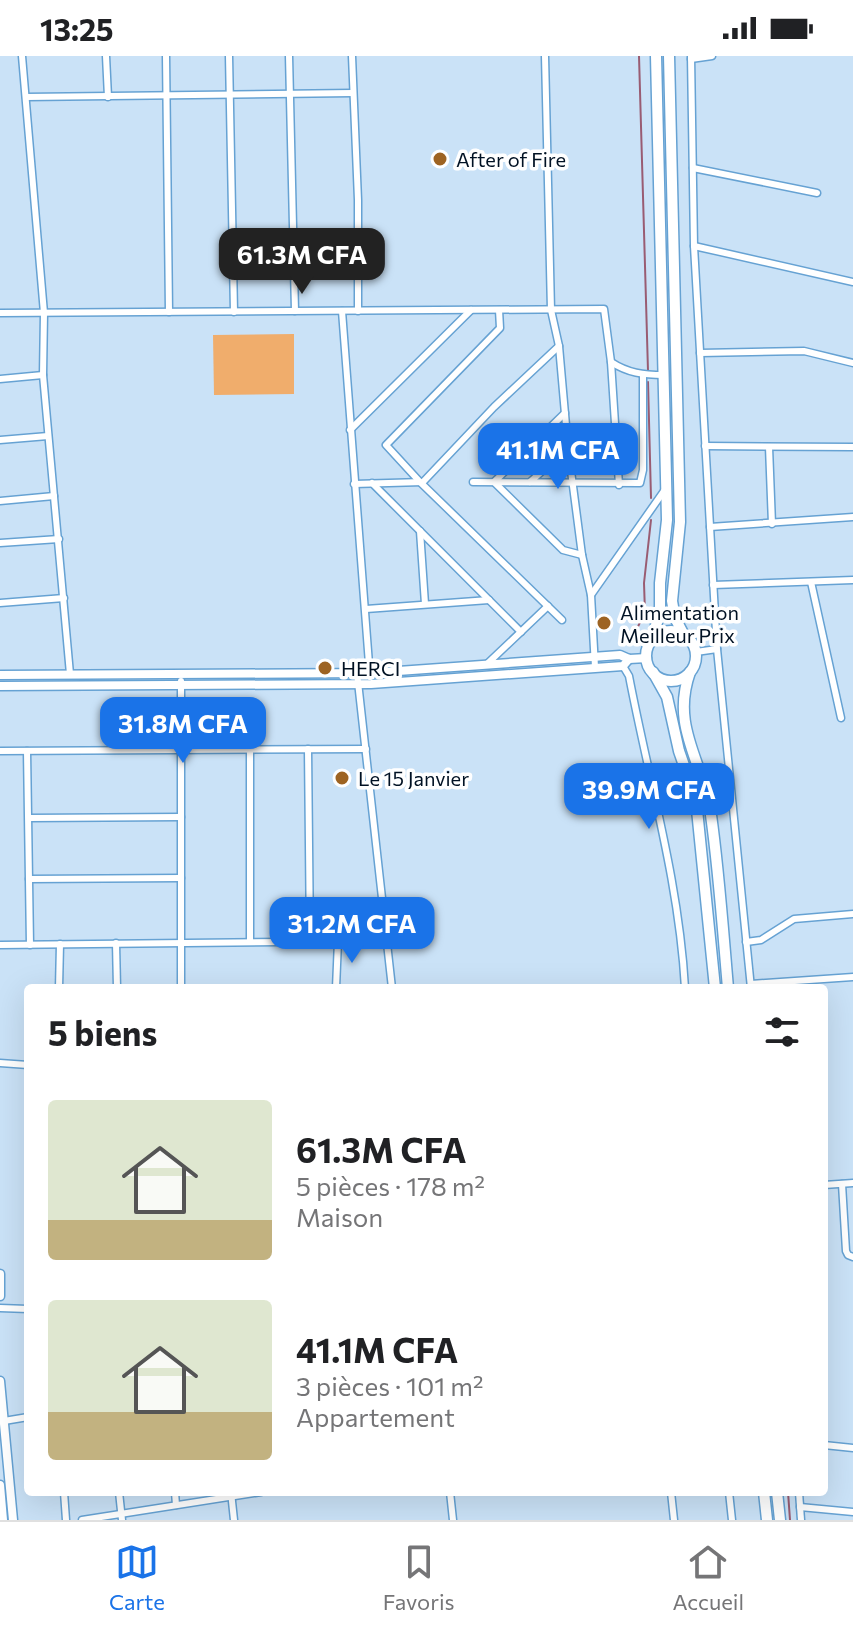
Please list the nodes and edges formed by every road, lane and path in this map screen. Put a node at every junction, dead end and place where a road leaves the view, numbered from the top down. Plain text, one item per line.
1 (22, 56) edge
2 (106, 56) edge
3 (166, 56) edge
4 (229, 56) edge
5 (289, 56) edge
6 (352, 56) edge
7 (545, 56) edge
8 (656, 56) edge
9 (669, 56) edge
10 (712, 56) edge
11 (691, 58) edge
12 (353, 93) junction
13 (290, 94) junction
14 (230, 95) junction
15 (168, 96) junction
16 (26, 97) junction
17 (108, 97) junction
18 (693, 168) junction
19 (817, 193) dead end
20 (674, 243) junction
21 (694, 244) junction
22 (853, 282) edge
23 (471, 310) junction
24 (499, 310) junction
25 (551, 310) junction
26 (295, 311) junction
27 (342, 311) junction
28 (358, 311) junction
29 (169, 312) junction
30 (234, 312) junction
31 (0, 313) edge
32 (44, 313) junction
33 (559, 346) junction
34 (700, 353) junction
35 (611, 362) junction
36 (853, 363) edge
37 (43, 375) junction
38 (643, 375) junction
39 (664, 375) junction
40 (0, 379) edge
41 (565, 413) junction
42 (350, 430) junction
43 (48, 436) junction
44 (0, 440) edge
45 (705, 446) junction
46 (769, 447) junction
47 (853, 447) edge
48 (568, 448) junction
49 (420, 482) junction
50 (473, 482) dead end
51 (494, 482) junction
52 (530, 482) junction
53 (372, 483) junction
54 (573, 483) junction
55 (354, 484) junction
56 (619, 485) junction
57 (666, 488) junction
58 (54, 496) junction
59 (0, 501) edge
60 (853, 517) edge
61 (772, 524) junction
62 (710, 527) junction
63 (420, 531) junction
64 (59, 539) junction
65 (0, 543) edge
66 (582, 555) junction
67 (853, 580) edge
68 (811, 582) junction
69 (713, 585) junction
70 (591, 595) junction
71 (64, 598) junction
72 (489, 600) junction
73 (0, 603) edge
74 (425, 604) junction
75 (548, 606) junction
76 (366, 609) junction
77 (562, 620) dead end
78 (521, 632) junction
79 (684, 635) junction
80 (651, 641) junction
81 (717, 649) junction
82 (696, 652) junction
83 (594, 656) junction
84 (647, 658) junction
85 (626, 662) junction
86 (487, 664) junction
87 (595, 667) junction
88 (653, 672) junction
89 (690, 672) junction
90 (357, 673) junction
91 (370, 673) junction
92 (70, 674) junction
93 (181, 674) junction
94 (0, 675) edge
95 (359, 684) junction
96 (371, 684) junction
97 (181, 685) junction
98 (0, 686) edge
99 (841, 718) dead end
100 (250, 749) junction
101 (308, 749) junction
102 (366, 749) junction
103 (181, 750) junction
104 (0, 751) edge
105 (27, 751) junction
106 (181, 817) junction
107 (29, 818) junction
108 (181, 878) junction
109 (29, 879) junction
110 (853, 914) edge
111 (250, 941) junction
112 (310, 941) junction
113 (338, 941) junction
114 (387, 941) junction
115 (181, 942) junction
116 (746, 942) junction
117 (116, 943) junction
118 (60, 944) junction
119 (0, 945) edge
120 (30, 945) junction
121 (853, 977) edge
122 (59, 984) edge
123 (117, 984) edge
124 (181, 984) edge
125 (336, 984) edge
126 (392, 984) edge
127 (685, 984) edge
128 (715, 984) edge
129 (728, 984) edge
130 (751, 984) edge
131 (774, 984) edge
132 (0, 1063) edge
133 (24, 1065) edge
134 (853, 1183) edge
135 (842, 1184) junction
136 (828, 1185) edge
137 (853, 1257) edge
138 (0, 1274) edge
139 (0, 1296) edge
140 (0, 1308) edge
141 (24, 1309) edge
142 (0, 1381) edge
143 (24, 1418) edge
144 (4, 1421) junction
145 (828, 1445) edge
146 (853, 1448) edge
147 (4, 1472) edge
148 (0, 1485) edge
149 (64, 1496) edge
150 (119, 1496) edge
151 (175, 1496) edge
152 (221, 1496) edge
153 (231, 1496) edge
154 (450, 1496) edge
155 (671, 1496) edge
156 (729, 1496) edge
157 (764, 1496) edge
158 (777, 1496) edge
159 (799, 1496) edge
160 (176, 1505) junction
161 (800, 1507) junction
162 (853, 1512) edge
163 (122, 1517) edge
164 (3, 1520) edge
165 (13, 1520) edge
166 (66, 1520) edge
167 (82, 1520) edge
168 (234, 1520) edge
169 (453, 1520) edge
170 (674, 1520) edge
171 (732, 1520) edge
172 (767, 1520) edge
173 (780, 1520) edge
174 (801, 1520) edge

1 - 16 street
2 - 17 street
3 - 15 street
4 - 14 street
5 - 13 street
6 - 12 street
7 - 25 street
8 - 39 highway
9 - 20 highway
10 - 11 street
11 - 18 street
12 - 13 street
12 - 28 street
13 - 14 street
13 - 26 street
14 - 15 street
14 - 30 street
15 - 17 street
15 - 29 street
16 - 17 street
16 - 32 street
18 - 19 street
18 - 21 street
20 - 21 street
20 - 79 highway
21 - 22 street
21 - 34 street
23 - 24 street
23 - 28 street
23 - 42 street
24 - 25 street
24 - 49 street
25 - 33 street
25 - 35 street
26 - 27 street
26 - 30 street
27 - 28 street
27 - 42 street
29 - 30 street
29 - 32 street
31 - 32 street
32 - 37 street
33 - 41 street
33 - 49 street
34 - 36 street
34 - 45 street
35 - 38 street
35 - 56 street
37 - 40 street
37 - 43 street
38 - 39 street
38 - 56 street
39 - 57 highway
41 - 48 street
41 - 51 street
42 - 55 street
43 - 44 street
43 - 58 street
45 - 46 street
45 - 62 street
46 - 47 street
46 - 61 street
48 - 52 street
48 - 54 street
49 - 53 street
49 - 75 street
50 - 51 street
51 - 52 street
51 - 66 street
52 - 54 street
53 - 55 street
53 - 63 street
54 - 56 street
54 - 66 street
55 - 76 street
57 - 70 street
57 - 80 highway
58 - 59 street
58 - 64 street
60 - 61 street
61 - 62 street
62 - 69 street
63 - 72 street
63 - 74 street
64 - 65 street
64 - 71 street
66 - 70 street
67 - 68 street
68 - 69 street
68 - 99 street
69 - 81 street
70 - 83 street
71 - 73 street
71 - 92 street
72 - 74 street
72 - 78 street
74 - 76 street
75 - 77 street
75 - 78 street
76 - 91 street
78 - 86 street
79 - 80 highway
79 - 82 highway
80 - 84 highway
81 - 82 street
81 - 116 street
82 - 89 highway
83 - 85 street
83 - 86 street
83 - 87 street
84 - 85 street
84 - 88 highway
85 - 87 street
85 - 127 street
86 - 91 street
87 - 96 street
88 - 89 highway
88 - 128 highway
89 - 129 highway
90 - 91 street
90 - 93 street
90 - 95 street
91 - 96 street
92 - 93 street
92 - 94 street
93 - 97 street
95 - 96 street
95 - 97 street
95 - 102 street
97 - 98 street
97 - 103 street
100 - 101 street
100 - 103 street
100 - 111 street
101 - 102 street
101 - 112 street
102 - 114 street
103 - 105 street
103 - 106 street
104 - 105 street
105 - 107 street
106 - 107 street
106 - 108 street
107 - 109 street
108 - 109 street
108 - 115 street
109 - 120 street
110 - 116 street
111 - 112 street
111 - 115 street
112 - 113 street
113 - 114 street
113 - 125 street
114 - 126 street
115 - 117 street
115 - 124 street
116 - 130 street
117 - 118 street
117 - 123 street
118 - 120 street
118 - 122 street
119 - 120 street
121 - 131 street
132 - 133 street
134 - 135 street
135 - 136 street
135 - 137 street
138 - 139 street
140 - 141 street
142 - 144 street
143 - 144 street
144 - 147 street
145 - 146 street
147 - 165 street
148 - 164 street
149 - 166 street
150 - 163 street
151 - 160 street
152 - 160 street
153 - 168 street
154 - 169 street
155 - 170 street
156 - 171 street
157 - 172 highway
158 - 173 highway
159 - 161 street
160 - 163 street
161 - 162 street
161 - 174 street
163 - 167 street

